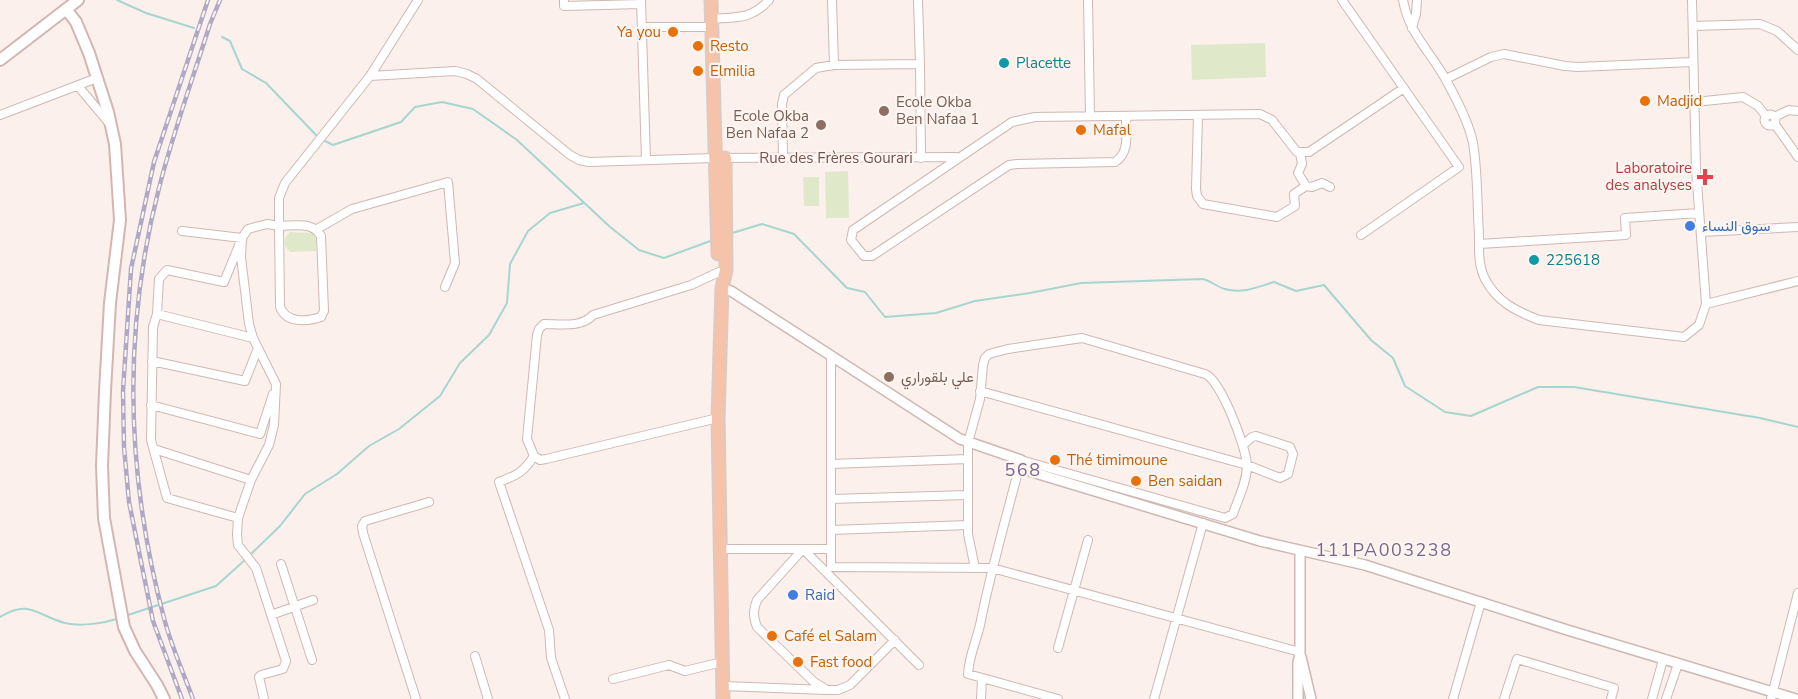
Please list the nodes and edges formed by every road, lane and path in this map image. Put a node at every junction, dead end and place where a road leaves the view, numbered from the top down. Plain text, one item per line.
1 (78, 0) edge
2 (418, 0) edge
3 (564, 0) edge
4 (711, 0) edge
5 (769, 0) edge
6 (832, 0) edge
7 (918, 0) edge
8 (1088, 0) edge
9 (1342, 0) edge
10 (1403, 0) edge
11 (1417, 0) edge
12 (1692, 0) edge
13 (641, 2) edge
14 (66, 9) junction
15 (711, 23) junction
16 (1693, 26) junction
17 (642, 27) junction
18 (1412, 28) junction
19 (1798, 50) edge
20 (0, 60) edge
21 (1692, 62) junction
22 (920, 64) junction
23 (834, 65) junction
24 (370, 76) junction
25 (97, 78) junction
26 (1446, 79) junction
27 (78, 86) junction
28 (1404, 88) junction
29 (1695, 102) junction
30 (1798, 111) edge
31 (0, 115) edge
32 (1090, 116) junction
33 (1198, 116) junction
34 (1126, 117) junction
35 (1771, 118) junction
36 (109, 123) junction
37 (1300, 153) junction
38 (958, 157) junction
39 (1798, 157) edge
40 (719, 158) junction
41 (921, 158) junction
42 (783, 159) junction
43 (646, 160) junction
44 (1306, 186) junction
45 (1330, 187) dead end
46 (1699, 213) junction
47 (279, 226) junction
48 (1798, 227) edge
49 (317, 229) junction
50 (183, 231) dead end
51 (1701, 232) junction
52 (1361, 235) dead end
53 (242, 238) junction
54 (1479, 244) junction
55 (722, 255) junction
56 (719, 272) junction
57 (1798, 281) edge
58 (445, 287) dead end
59 (722, 288) junction
60 (1706, 304) junction
61 (157, 314) junction
62 (253, 338) junction
63 (258, 348) junction
64 (831, 357) junction
65 (152, 361) junction
66 (276, 384) junction
67 (980, 391) junction
68 (151, 405) junction
69 (718, 418) junction
70 (968, 443) junction
71 (1243, 445) junction
72 (154, 449) junction
73 (534, 456) junction
74 (968, 459) junction
75 (1021, 459) junction
76 (831, 464) junction
77 (1246, 465) junction
78 (251, 480) junction
79 (968, 495) junction
80 (831, 499) junction
81 (429, 502) dead end
82 (238, 518) junction
83 (1203, 523) junction
84 (968, 525) junction
85 (831, 530) junction
86 (1088, 540) dead end
87 (721, 549) junction
88 (803, 549) junction
89 (831, 549) junction
90 (1300, 551) junction
91 (281, 564) dead end
92 (975, 568) junction
93 (993, 568) junction
94 (1074, 590) junction
95 (1798, 593) edge
96 (313, 600) dead end
97 (1481, 602) junction
98 (295, 607) junction
99 (271, 615) junction
100 (1176, 618) junction
101 (895, 640) junction
102 (1058, 648) dead end
103 (1300, 653) junction
104 (475, 656) dead end
105 (312, 660) dead end
106 (1663, 660) junction
107 (722, 662) junction
108 (1678, 664) junction
109 (919, 665) dead end
110 (982, 678) junction
111 (613, 679) dead end
112 (1310, 689) junction
113 (827, 690) junction
114 (723, 693) edge
115 (1298, 695) edge
116 (1772, 696) edge
117 (164, 699) edge
118 (264, 699) edge
119 (416, 699) edge
120 (488, 699) edge
121 (565, 699) edge
122 (981, 699) edge
123 (1058, 699) edge
124 (1154, 699) edge
125 (1311, 699) edge
126 (1454, 699) edge
127 (1504, 699) edge
128 (1611, 699) edge
129 (1653, 699) edge
130 (1666, 699) edge
131 (1796, 699) edge

1 - 14 main road
2 - 24 street
3 - 13 street
4 - 15 main road
5 - 15 street
6 - 23 street
7 - 22 street
8 - 32 street
9 - 28 street
10 - 18 street
11 - 18 street
12 - 16 street
13 - 17 street
14 - 20 main road
14 - 25 main road
15 - 17 street
15 - 40 main road
16 - 19 street
16 - 21 street
17 - 43 street
18 - 26 street
21 - 26 street
21 - 29 street
22 - 23 street
22 - 41 street
23 - 42 street
24 - 43 street, Rue des Frères Gourari
24 - 47 street
25 - 27 street
25 - 36 main road
26 - 54 street
27 - 31 street
27 - 36 street
28 - 37 street
28 - 52 street
29 - 35 street
29 - 46 street
30 - 35 street
32 - 34 street
32 - 38 street
33 - 34 street
33 - 37 street
33 - 44 street
34 - 38 street
35 - 39 street
36 - 117 main road
37 - 44 street
38 - 41 street, Rue des Frères Gourari
40 - 42 street, Rue des Frères Gourari
40 - 43 street, Rue des Frères Gourari
40 - 55 main road
41 - 42 street, Rue des Frères Gourari
44 - 45 street
46 - 51 street
46 - 54 street
47 - 49 street
47 - 49 street
47 - 53 street
48 - 51 street
49 - 58 street
50 - 53 street
51 - 60 street
53 - 61 street
53 - 62 street
54 - 60 street
55 - 56 main road
55 - 59 main road
56 - 59 main road
56 - 73 street
57 - 60 street
59 - 64 street
59 - 69 main road
61 - 62 street
61 - 65 street
62 - 63 street
63 - 65 street
63 - 66 street
64 - 70 street
64 - 76 street
65 - 68 street
66 - 68 street
66 - 78 street
67 - 70 street
67 - 71 street
67 - 77 street
68 - 72 street
69 - 73 street
69 - 87 main road
70 - 74 street
70 - 75 street
71 - 77 street
71 - 77 street
72 - 78 street
72 - 82 street
73 - 121 street
74 - 76 street
74 - 79 street
75 - 77 street
75 - 83 street
75 - 93 street
76 - 80 street
78 - 82 street
79 - 80 street
79 - 84 street
80 - 85 street
81 - 119 street
82 - 99 street
83 - 90 street
83 - 100 street
84 - 85 street
84 - 92 street
85 - 89 street
86 - 94 street
87 - 88 street
87 - 107 main road
88 - 89 street
88 - 101 street
88 - 113 street
89 - 92 street
90 - 97 street
90 - 103 street
91 - 98 street
92 - 93 street
93 - 94 street
93 - 110 street
94 - 100 street
94 - 102 street
95 - 116 street
96 - 98 street
97 - 106 street
97 - 126 street
98 - 99 street
98 - 105 street
99 - 118 street
100 - 103 street
100 - 124 street
101 - 109 street
101 - 113 street
103 - 112 street
103 - 115 street
104 - 120 street
106 - 108 street
106 - 129 street
107 - 111 street
107 - 114 main road
108 - 116 street
108 - 130 street
110 - 122 street
110 - 123 street
112 - 115 street
112 - 125 street
113 - 114 street
116 - 131 street
127 - 128 street

